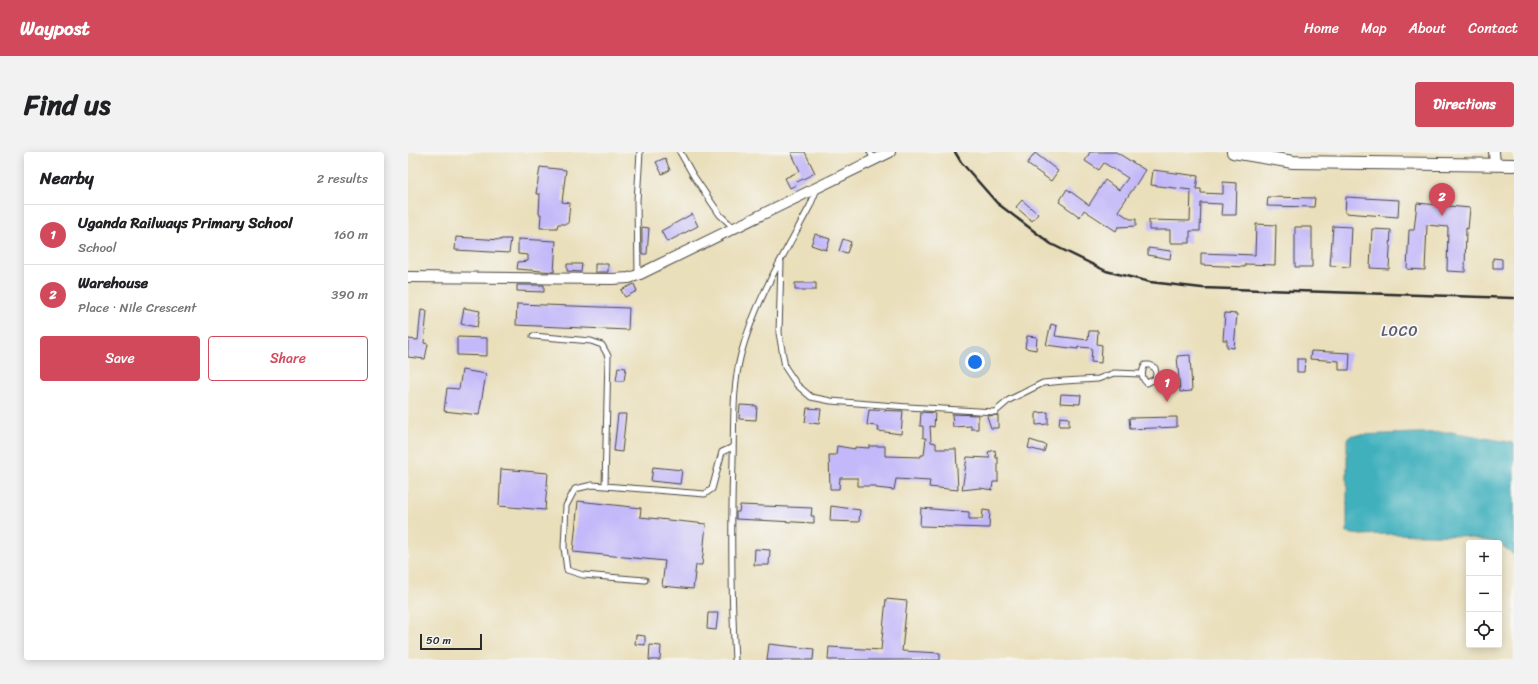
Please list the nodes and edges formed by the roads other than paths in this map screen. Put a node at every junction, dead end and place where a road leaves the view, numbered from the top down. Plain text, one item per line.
1 (640, 152) edge
2 (680, 152) edge
3 (1233, 152) edge
4 (1494, 152) edge
5 (888, 153) edge
6 (1264, 155) edge
7 (872, 156) edge
8 (1495, 165) junction
9 (1514, 165) edge
10 (817, 188) junction
11 (734, 228) junction
12 (781, 261) junction
13 (638, 275) junction
14 (408, 277) edge
15 (533, 336) dead end
16 (1142, 374) dead end
17 (733, 447) junction
18 (605, 486) junction
19 (646, 580) dead end
20 (735, 660) edge

1 - 13 lane
2 - 11 lane
3 - 6 street
4 - 8 street
5 - 7 street
6 - 8 street
7 - 10 street
8 - 9 street
10 - 11 street
10 - 12 lane
11 - 13 street
12 - 16 lane
12 - 17 lane
13 - 14 street
15 - 18 lane
17 - 18 lane
17 - 20 lane
18 - 19 lane

